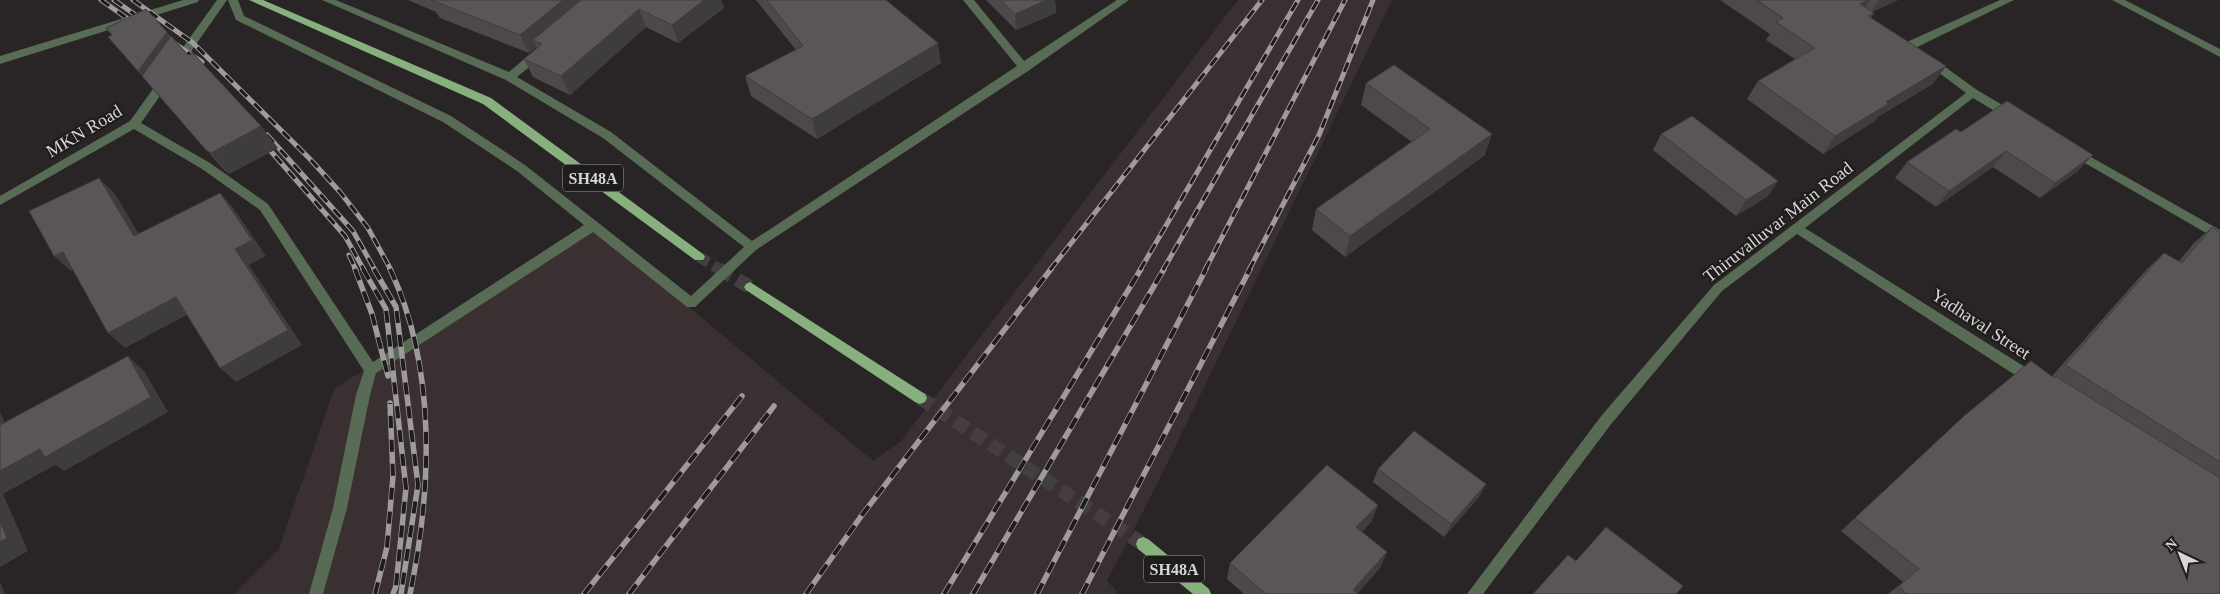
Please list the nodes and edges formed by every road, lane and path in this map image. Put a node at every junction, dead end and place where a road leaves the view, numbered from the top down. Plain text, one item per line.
1 (194, 0) edge
2 (222, 0) edge
3 (233, 0) edge
4 (254, 0) edge
5 (327, 0) edge
6 (968, 0) edge
7 (1124, 0) edge
8 (2009, 0) edge
9 (2117, 0) edge
10 (546, 47) edge
11 (2220, 53) edge
12 (0, 60) edge
13 (1024, 68) junction
14 (510, 77) junction
15 (1973, 93) junction
16 (2024, 123) edge
17 (134, 124) junction
18 (2066, 148) edge
19 (0, 201) edge
20 (592, 226) junction
21 (1798, 229) junction
22 (2220, 236) edge
23 (752, 247) junction
24 (699, 257) tunnel mouth
25 (750, 287) tunnel mouth
26 (371, 370) junction
27 (2046, 388) edge
28 (920, 398) tunnel mouth
29 (1143, 544) tunnel mouth
30 (316, 594) edge
31 (1204, 594) edge
32 (1474, 594) edge

1 - 12 street
2 - 17 street, MKN Road
3 - 20 street
4 - 24 main road, SH48A
5 - 14 street
6 - 13 street
7 - 13 street
8 - 15 street
9 - 11 street
10 - 14 street
13 - 23 street
14 - 23 street
15 - 16 street
15 - 21 street, Thiruvalluvar Main Road
17 - 19 street, MKN Road
17 - 26 street
18 - 22 street
20 - 23 street
20 - 26 street
21 - 27 street, Yadhaval Street
21 - 32 street, Thiruvalluvar Main Road
25 - 28 main road
26 - 30 street
29 - 31 main road, SH48A

